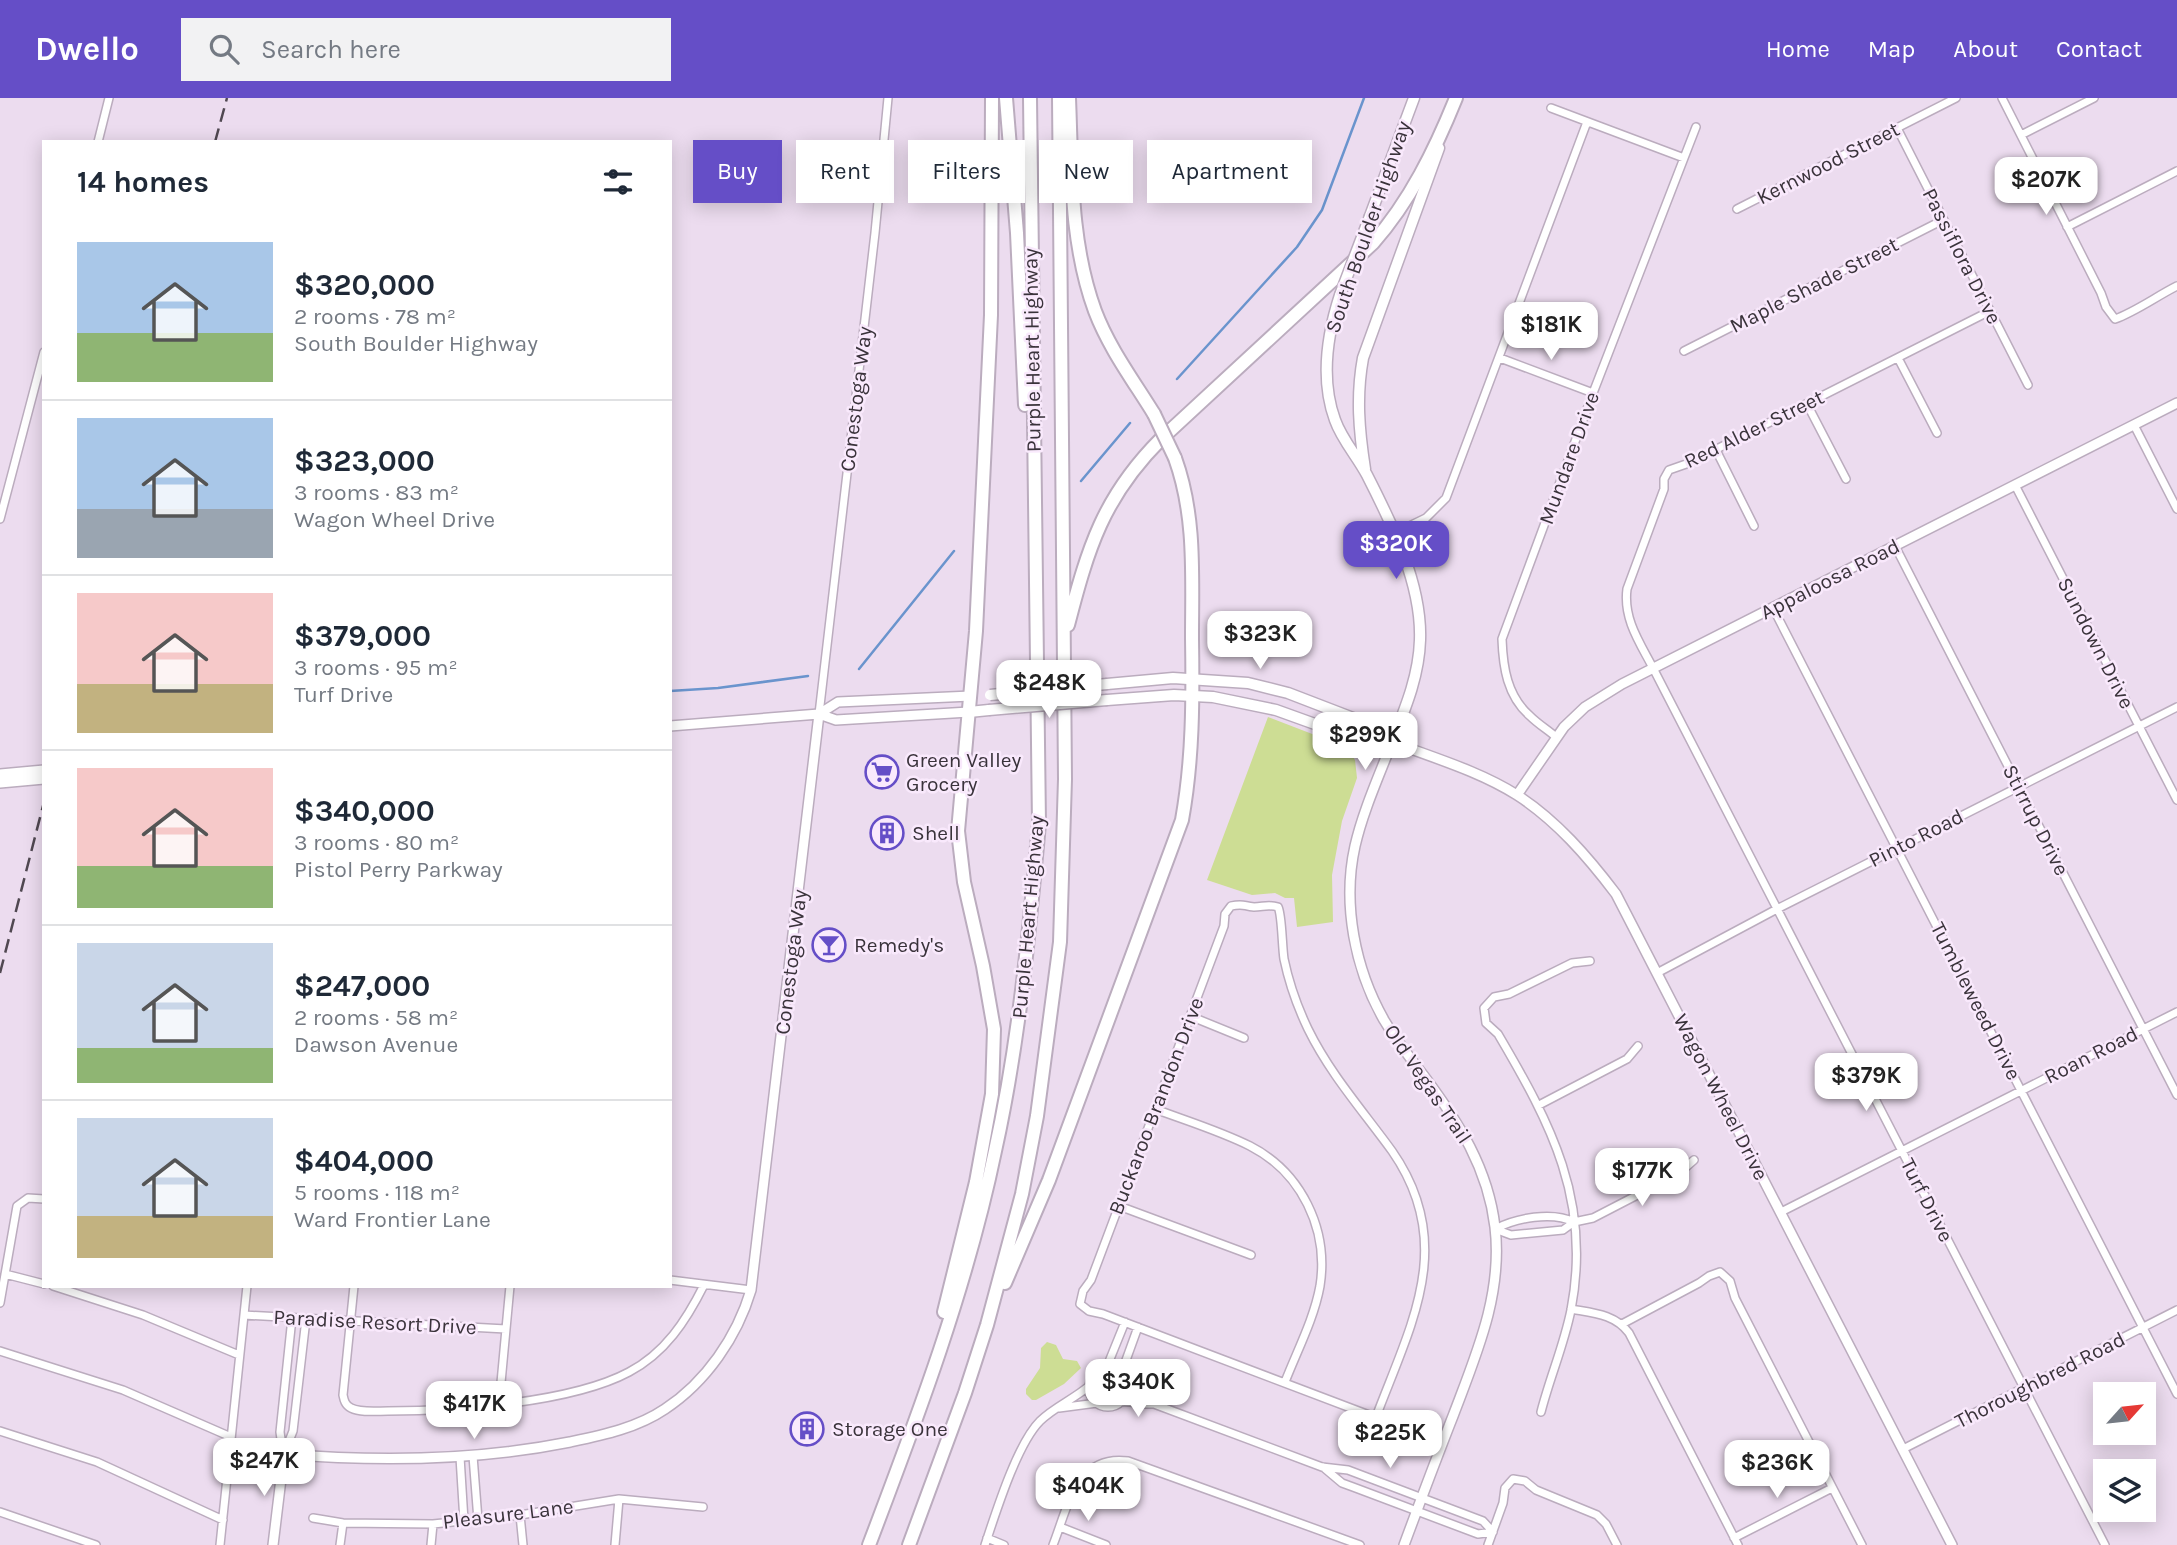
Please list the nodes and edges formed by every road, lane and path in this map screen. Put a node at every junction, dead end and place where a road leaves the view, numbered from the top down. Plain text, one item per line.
1 (109, 98) edge
2 (888, 98) edge
3 (992, 98) edge
4 (1006, 98) edge
5 (1030, 98) edge
6 (1059, 98) edge
7 (1069, 98) edge
8 (1414, 98) edge
9 (1456, 98) edge
10 (1956, 98) edge
11 (2002, 98) edge
12 (2094, 98) edge
13 (1551, 108) dead end
14 (1587, 122) junction
15 (1696, 127) dead end
16 (1897, 128) junction
17 (2021, 135) junction
18 (98, 140) edge
19 (1684, 158) junction
20 (2177, 171) edge
21 (1737, 209) dead end
22 (1943, 220) junction
23 (2067, 227) junction
24 (2177, 286) edge
25 (1990, 311) junction
26 (1684, 351) dead end
27 (1500, 358) junction
28 (1898, 358) junction
29 (42, 360) edge
30 (2028, 385) dead end
31 (1593, 393) junction
32 (1807, 404) junction
33 (2177, 404) edge
34 (2134, 425) junction
35 (1937, 433) dead end
36 (1716, 450) junction
37 (1366, 472) junction
38 (1846, 480) dead end
39 (2015, 485) junction
40 (2177, 509) edge
41 (0, 519) edge
42 (1754, 526) dead end
43 (1393, 534) junction
44 (1895, 546) junction
45 (1035, 571) junction
46 (1773, 608) junction
47 (1064, 642) junction
48 (1653, 668) junction
49 (1194, 678) junction
50 (971, 696) junction
51 (1194, 696) junction
52 (2177, 707) edge
53 (969, 712) junction
54 (819, 714) junction
55 (672, 726) edge
56 (2139, 726) junction
57 (1556, 737) junction
58 (1392, 742) junction
59 (42, 770) edge
60 (0, 774) edge
61 (42, 779) edge
62 (0, 783) edge
63 (2018, 786) junction
64 (1517, 795) junction
65 (2177, 800) edge
66 (1897, 848) junction
67 (1777, 909) junction
68 (1590, 961) dead end
69 (1657, 973) junction
70 (2177, 1012) edge
71 (1190, 1016) junction
72 (2143, 1029) junction
73 (1244, 1038) dead end
74 (1638, 1046) dead end
75 (2022, 1090) junction
76 (2177, 1095) edge
77 (1539, 1105) junction
78 (1155, 1109) junction
79 (1901, 1151) junction
80 (1694, 1160) dead end
81 (42, 1199) edge
82 (1119, 1206) junction
83 (1781, 1212) junction
84 (1574, 1222) junction
85 (1495, 1228) junction
86 (1251, 1255) dead end
87 (5, 1274) junction
88 (672, 1280) edge
89 (42, 1283) edge
90 (704, 1285) junction
91 (59, 1288) edge
92 (247, 1288) edge
93 (354, 1288) edge
94 (510, 1288) edge
95 (751, 1290) junction
96 (0, 1303) edge
97 (1571, 1310) junction
98 (2177, 1310) edge
99 (244, 1315) junction
100 (292, 1318) junction
101 (306, 1319) junction
102 (350, 1322) junction
103 (1125, 1322) junction
104 (1622, 1324) junction
105 (987, 1325) junction
106 (1138, 1327) junction
107 (2143, 1328) junction
108 (506, 1329) junction
109 (0, 1351) edge
110 (239, 1355) junction
111 (1106, 1369) junction
112 (1121, 1374) junction
113 (1285, 1382) junction
114 (1126, 1384) junction
115 (1089, 1386) junction
116 (2024, 1388) junction
117 (2177, 1394) edge
118 (1121, 1402) junction
119 (1097, 1403) junction
120 (499, 1404) junction
121 (1154, 1404) junction
122 (1059, 1408) junction
123 (1541, 1412) dead end
124 (1376, 1417) junction
125 (1406, 1429) dead end
126 (0, 1432) edge
127 (231, 1437) junction
128 (909, 1440) junction
129 (1903, 1449) junction
130 (284, 1454) junction
131 (473, 1456) junction
132 (460, 1457) junction
133 (1322, 1466) junction
134 (1832, 1488) junction
135 (1422, 1497) junction
136 (619, 1499) junction
137 (703, 1507) dead end
138 (1417, 1510) junction
139 (0, 1512) edge
140 (520, 1515) junction
141 (313, 1518) dead end
142 (223, 1520) junction
143 (478, 1520) junction
144 (464, 1521) junction
145 (343, 1523) junction
146 (433, 1524) junction
147 (1060, 1527) junction
148 (1493, 1532) junction
149 (1333, 1541) edge
150 (1736, 1541) edge
151 (986, 1542) edge
152 (96, 1545) edge
153 (220, 1545) edge
154 (273, 1545) edge
155 (340, 1545) edge
156 (430, 1545) edge
157 (523, 1545) edge
158 (614, 1545) edge
159 (869, 1545) edge
160 (909, 1545) edge
161 (1004, 1545) edge
162 (1053, 1545) edge
163 (1106, 1545) edge
164 (1360, 1545) edge
165 (1404, 1545) edge
166 (1488, 1545) edge
167 (1617, 1545) edge
168 (1862, 1545) edge
169 (1952, 1545) edge
170 (2105, 1545) edge

1 - 18 street
2 - 54 street, Conestoga Way
3 - 50 highway
4 - 45 highway
5 - 45 highway, Purple Heart Highway
6 - 47 highway, Purple Heart Highway
7 - 49 highway, bridge
8 - 37 main road, South Boulder Highway, bridge
9 - 37 main road, South Boulder Highway
9 - 47 highway
10 - 16 street, Kernwood Street
11 - 17 street
12 - 17 street
13 - 14 street
14 - 19 street
14 - 27 street
15 - 19 street, Mundare Drive
16 - 21 street, Kernwood Street
16 - 22 street, Passiflora Drive
17 - 23 street
19 - 31 street, Mundare Drive
20 - 23 street
22 - 25 street, Passiflora Drive
22 - 26 street, Maple Shade Street
23 - 24 street
25 - 28 street, Red Alder Street
25 - 30 street, Passiflora Drive
27 - 31 street
27 - 43 street
28 - 32 street, Red Alder Street
28 - 35 street
29 - 41 street
31 - 57 street, Mundare Drive
32 - 36 street, Red Alder Street
32 - 38 street
33 - 34 street, Appaloosa Road
34 - 39 street, Appaloosa Road
34 - 40 street
36 - 42 street
36 - 48 street, Red Alder Street
37 - 43 main road, South Boulder Highway
39 - 44 street, Appaloosa Road
39 - 56 street, Sundown Drive
43 - 58 main road, South Boulder Highway
44 - 46 street, Appaloosa Road
44 - 63 street, Stirrup Drive
45 - 128 highway, Purple Heart Highway
46 - 48 street, Appaloosa Road
46 - 66 street, Tumbleweed Drive
47 - 105 highway, Purple Heart Highway
48 - 57 street, Appaloosa Road
48 - 67 street, Turf Drive
49 - 50 main road, Wagon Wheel Drive, bridge
49 - 51 highway
49 - 58 main road, Wagon Wheel Drive
50 - 53 highway
50 - 54 street
51 - 53 main road, Wagon Wheel Drive, bridge
51 - 58 main road, Wagon Wheel Drive
51 - 105 highway
52 - 56 street, Pinto Road
53 - 54 street
53 - 128 highway
54 - 55 street
54 - 95 street, Conestoga Way
56 - 63 street, Pinto Road
56 - 65 street, Sundown Drive
57 - 64 street, Appaloosa Road
58 - 64 street, Wagon Wheel Drive
58 - 85 street, Old Vegas Trail
59 - 60 street
61 - 62 street
63 - 66 street, Pinto Road
63 - 72 street, Stirrup Drive
64 - 69 street, Wagon Wheel Drive
66 - 67 street, Pinto Road
66 - 75 street, Tumbleweed Drive
67 - 69 street, Pinto Road
67 - 79 street, Turf Drive
68 - 77 street
69 - 83 street, Wagon Wheel Drive
70 - 72 street, Roan Road
71 - 73 street
71 - 78 street, Buckaroo Brandon Drive
71 - 124 street, Buckaroo Brandon Drive
72 - 75 street, Roan Road
72 - 76 street, Stirrup Drive
74 - 77 street
75 - 79 street, Roan Road
75 - 107 street, Tumbleweed Drive
77 - 84 street
78 - 82 street, Buckaroo Brandon Drive
78 - 113 street
79 - 83 street, Roan Road
79 - 116 street, Turf Drive
80 - 84 street
81 - 87 street
82 - 86 street
82 - 103 street, Buckaroo Brandon Drive
83 - 129 street, Wagon Wheel Drive
84 - 85 street
84 - 85 street
84 - 97 street
85 - 135 street, Old Vegas Trail
87 - 89 street
87 - 96 street
88 - 90 street
90 - 95 street
90 - 120 street
91 - 110 street
92 - 99 street
93 - 102 street
94 - 108 street
95 - 131 street, Conestoga Way
97 - 104 street
97 - 123 street
98 - 107 street, Thoroughbred Road
99 - 100 street, Paradise Resort Drive
99 - 110 street
100 - 101 street, Paradise Resort Drive
100 - 130 street
101 - 102 street, Paradise Resort Drive
101 - 130 street
102 - 108 street, Paradise Resort Drive
102 - 120 street
103 - 106 street
103 - 111 street
104 - 134 street
104 - 150 street
105 - 160 highway, Purple Heart Highway
106 - 112 street
106 - 113 street
107 - 116 street, Thoroughbred Road
107 - 117 street, Tumbleweed Drive
108 - 120 street
109 - 127 street
110 - 127 street
111 - 112 street
111 - 115 street
112 - 114 street
113 - 124 street
114 - 118 street
114 - 121 street
115 - 119 street
115 - 122 street
116 - 129 street, Thoroughbred Road
116 - 170 street, Turf Drive
118 - 119 street
118 - 121 street
119 - 122 street
121 - 133 street
122 - 151 street
124 - 125 street
126 - 142 street
127 - 142 street
128 - 159 highway, Purple Heart Highway
129 - 169 street, Wagon Wheel Drive
130 - 132 street, Conestoga Way
130 - 154 street
131 - 132 street, Conestoga Way
131 - 143 street
132 - 144 street
133 - 135 street
133 - 138 street
134 - 150 street
134 - 168 street
135 - 138 street, Old Vegas Trail
135 - 148 street
136 - 137 street, Pleasure Lane
136 - 140 street, Pleasure Lane
136 - 158 street
138 - 148 street
138 - 165 street, Old Vegas Trail
139 - 152 street
140 - 143 street, Pleasure Lane
140 - 157 street
141 - 145 street, Pleasure Lane
142 - 153 street
143 - 144 street, Pleasure Lane
144 - 146 street, Pleasure Lane
145 - 146 street, Pleasure Lane
145 - 155 street
146 - 156 street
147 - 149 street
147 - 162 street
147 - 163 street
148 - 166 street
148 - 167 street
149 - 164 street
151 - 161 street

